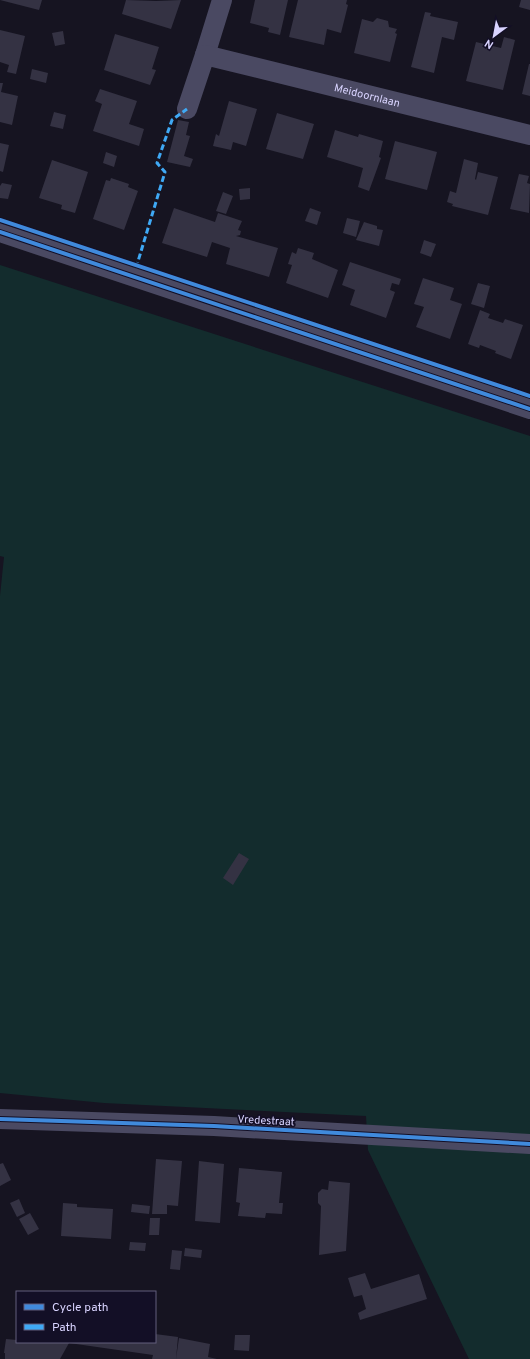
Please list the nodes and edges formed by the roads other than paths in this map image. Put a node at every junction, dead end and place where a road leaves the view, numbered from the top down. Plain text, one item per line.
1 (222, 0) edge
2 (205, 55) junction
3 (188, 109) dead end
4 (530, 135) edge
5 (0, 232) edge
6 (530, 409) edge
7 (0, 1119) edge
8 (530, 1144) edge

1 - 2 street
2 - 3 street
2 - 4 street, Meidoornlaan
5 - 6 street
7 - 8 street, Vredestraat

